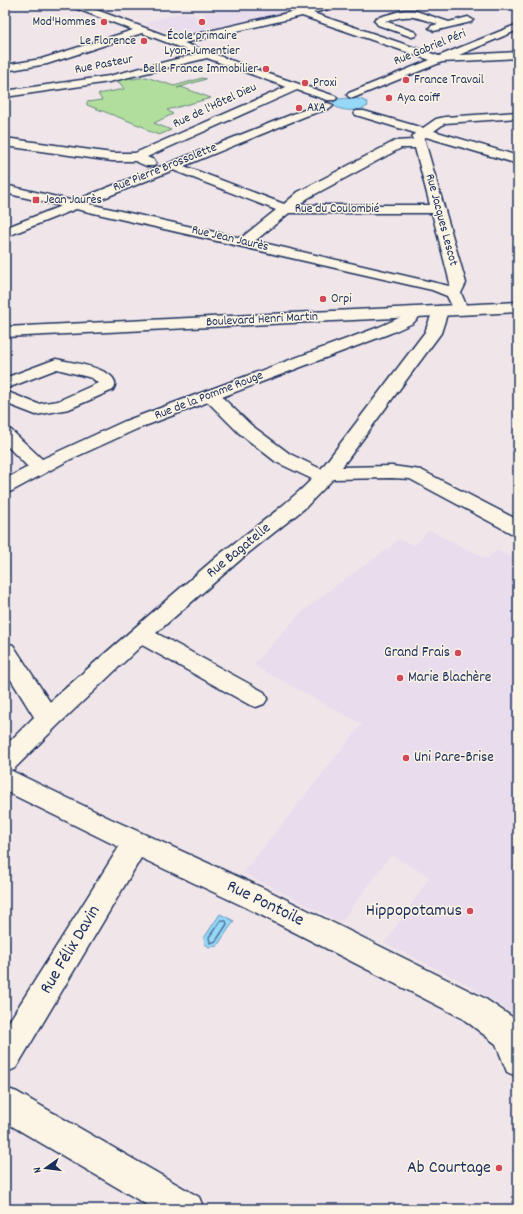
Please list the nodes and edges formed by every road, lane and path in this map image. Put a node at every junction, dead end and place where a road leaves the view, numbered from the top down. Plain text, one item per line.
1 (74, 5) edge
2 (333, 5) edge
3 (303, 13) junction
4 (467, 23) dead end
5 (447, 24) junction
6 (518, 27) edge
7 (143, 30) junction
8 (487, 30) dead end
9 (419, 32) junction
10 (502, 34) junction
11 (174, 42) junction
12 (385, 42) junction
13 (207, 55) junction
14 (518, 55) edge
15 (439, 59) junction
16 (43, 62) junction
17 (5, 68) edge
18 (76, 85) junction
19 (295, 87) junction
20 (5, 94) edge
21 (353, 95) junction
22 (331, 105) junction
23 (348, 113) dead end
24 (360, 113) junction
25 (518, 115) edge
26 (427, 118) dead end
27 (440, 121) junction
28 (468, 130) dead end
29 (422, 138) junction
30 (5, 142) edge
31 (142, 155) junction
32 (518, 160) edge
33 (169, 167) junction
34 (5, 189) edge
35 (75, 205) junction
36 (286, 209) junction
37 (438, 209) junction
38 (5, 233) edge
39 (245, 242) junction
40 (453, 293) junction
41 (518, 307) edge
42 (460, 310) junction
43 (440, 311) junction
44 (415, 313) junction
45 (5, 332) edge
46 (5, 384) edge
47 (210, 395) junction
48 (5, 396) edge
49 (5, 434) edge
50 (40, 468) junction
51 (326, 475) junction
52 (5, 487) edge
53 (518, 528) edge
54 (140, 634) junction
55 (5, 652) edge
56 (256, 698) dead end
57 (48, 719) junction
58 (5, 762) edge
59 (5, 779) edge
60 (136, 843) junction
61 (512, 1036) edge
62 (5, 1056) edge
63 (518, 1061) edge
64 (5, 1104) edge
65 (187, 1209) edge

1 - 7 street
2 - 3 street
3 - 11 street
3 - 12 street
4 - 5 street
5 - 9 street
5 - 9 street
6 - 10 street, Rue Gabriel Péri
7 - 11 street
7 - 16 street
8 - 10 street
9 - 12 street
10 - 15 street, Rue Gabriel Péri
11 - 13 street
12 - 15 street
13 - 18 street, Rue Pasteur
13 - 19 street
14 - 15 street
15 - 21 street, Rue Gabriel Péri
16 - 17 street
16 - 18 street
18 - 20 street, Rue Pasteur
19 - 22 street
19 - 31 street, Rue de l'Hôtel Dieu
21 - 22 street
21 - 24 street
22 - 33 street, Rue Pierre Brossolette
23 - 24 street
24 - 29 street
25 - 27 street
26 - 27 street
27 - 28 street
27 - 29 street
29 - 32 street
29 - 36 street
29 - 37 street, Rue Jacques Lescot
30 - 31 street
31 - 33 street, Rue du Coulombié
33 - 35 street, Rue Pierre Brossolette
33 - 36 street, Rue du Coulombié
34 - 35 street, Rue Jean Jaurès
35 - 38 street, Rue Pierre Brossolette
35 - 39 street, Rue Jean Jaurès
36 - 37 street, Rue du Coulombié
36 - 39 street
37 - 40 street, Rue Jacques Lescot
39 - 40 street, Rue Jean Jaurès
40 - 42 street
41 - 42 street, Boulevard Henri Martin
42 - 43 street, Boulevard Henri Martin
43 - 44 street, Boulevard Henri Martin
43 - 51 street, Rue Bagatelle
44 - 45 street, Boulevard Henri Martin
44 - 47 street, Rue de la Pomme Rouge
46 - 48 street
47 - 50 street, Rue de la Pomme Rouge
47 - 51 street
49 - 50 street
50 - 52 street, Rue de la Pomme Rouge
51 - 53 street
51 - 54 street, Rue Bagatelle
54 - 56 street
54 - 57 street, Rue Bagatelle
55 - 57 street
57 - 58 street, Rue Bagatelle
59 - 60 street, Rue Pontoile
60 - 61 street, Rue Pontoile
60 - 62 street, Rue Félix Davin
61 - 63 street
64 - 65 street

